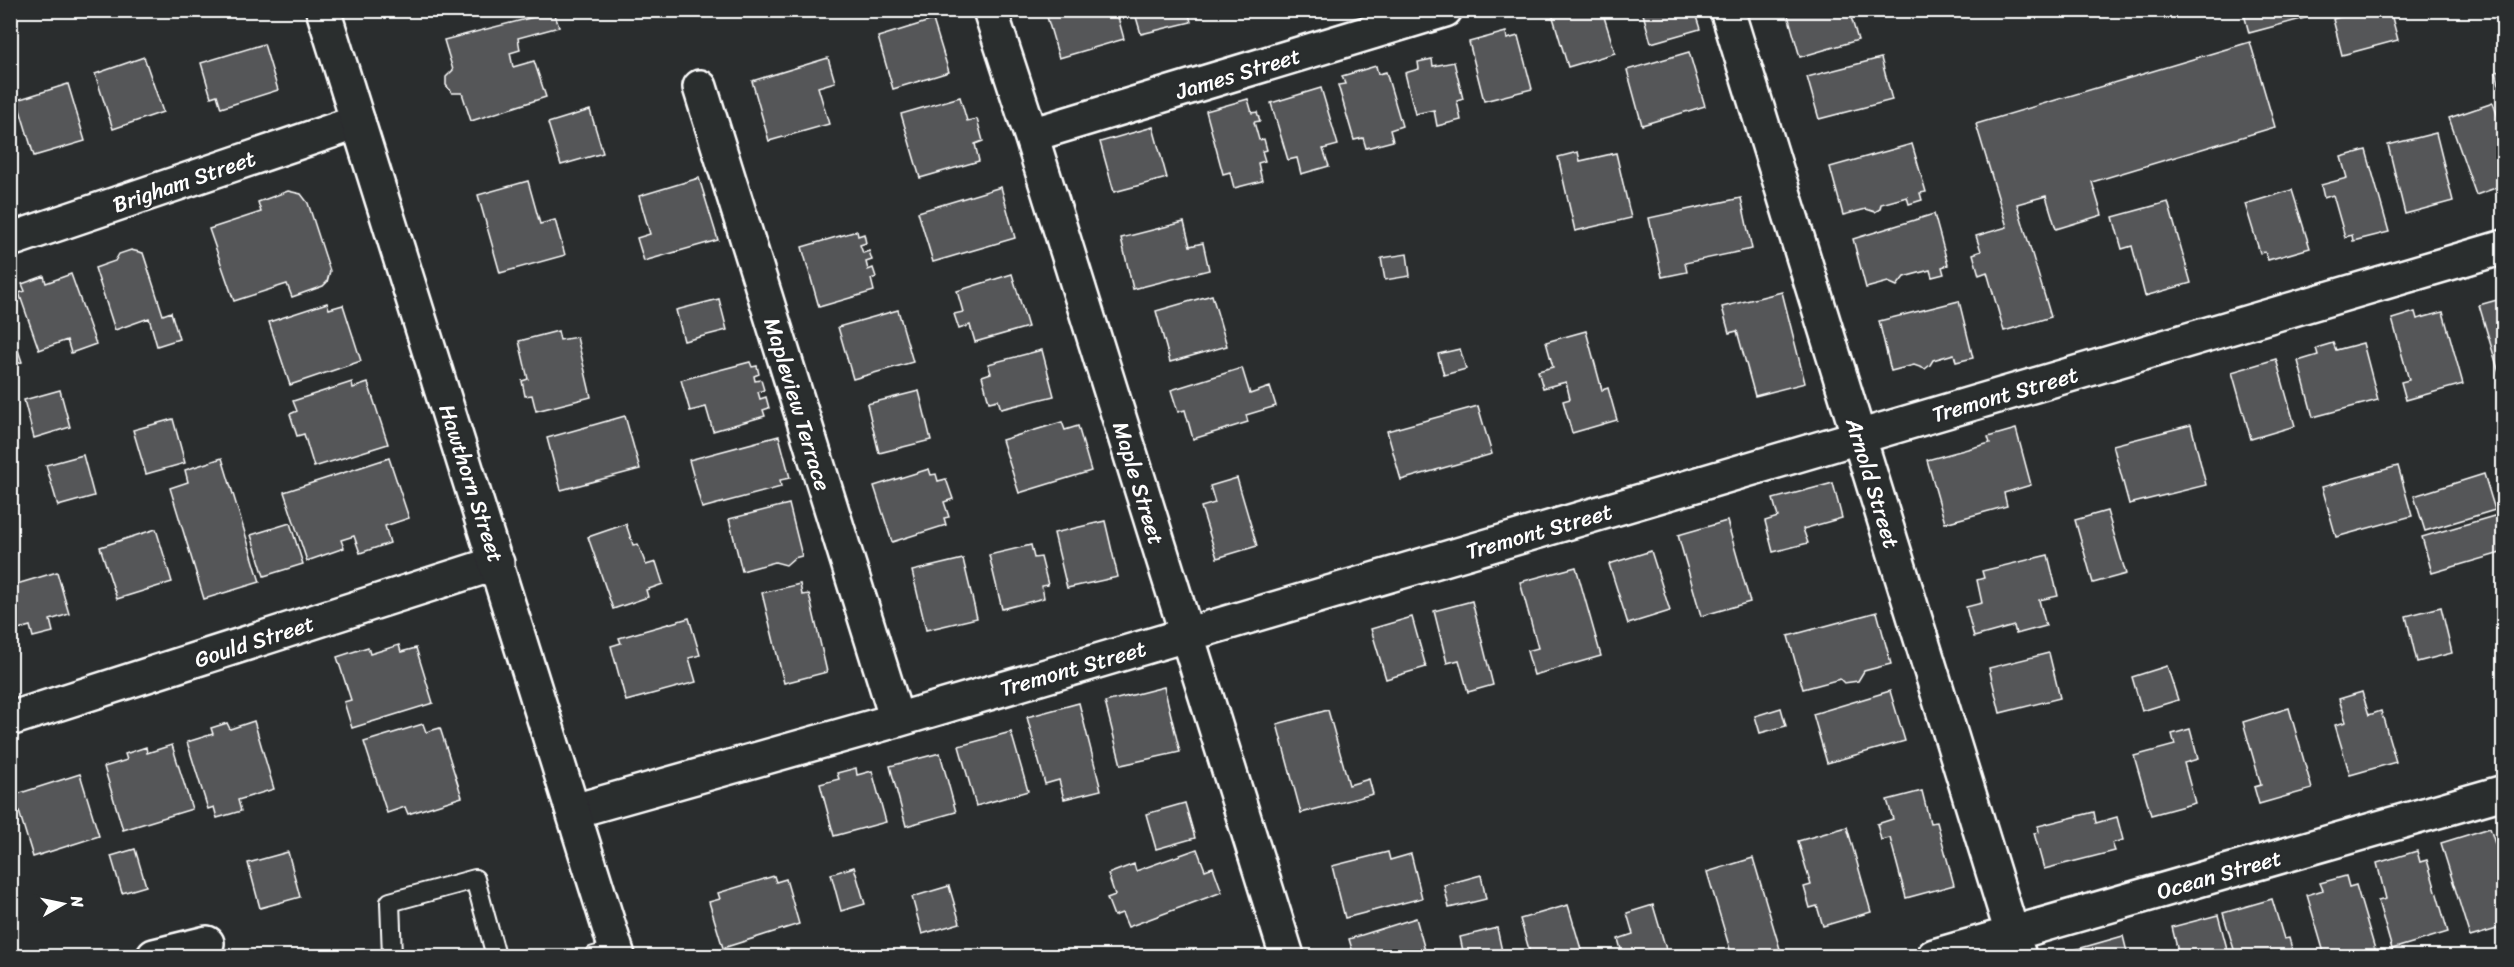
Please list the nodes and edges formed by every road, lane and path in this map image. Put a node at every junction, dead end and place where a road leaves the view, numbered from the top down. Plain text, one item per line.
1 (323, 10) edge
2 (990, 10) edge
3 (1445, 10) edge
4 (1727, 10) edge
5 (1364, 22) edge
6 (700, 87) dead end
7 (358, 122) junction
8 (1032, 135) junction
9 (12, 234) edge
10 (2504, 247) edge
11 (1858, 437) junction
12 (497, 563) junction
13 (1186, 635) junction
14 (10, 719) edge
15 (897, 720) junction
16 (2504, 792) edge
17 (574, 811) junction
18 (207, 943) dead end
19 (2015, 945) edge
20 (610, 954) edge
21 (154, 957) edge
22 (392, 957) edge
23 (496, 957) edge
24 (1287, 957) edge
25 (1934, 957) edge

1 - 7 street, Hawthorn Street
2 - 8 street, Maple Street
3 - 5 street, James Street
4 - 11 street, Arnold Street
5 - 8 street, James Street
6 - 15 street, Mapleview Terrace
7 - 9 street, Brigham Street
7 - 12 street, Hawthorn Street
8 - 13 street, Maple Street
10 - 11 street, Tremont Street
11 - 13 street, Tremont Street
11 - 19 street, Arnold Street
12 - 14 street, Gould Street
12 - 17 street, Hawthorn Street
13 - 15 street, Tremont Street
13 - 24 street, Maple Street
15 - 17 street, Tremont Street
16 - 19 street, Ocean Street
17 - 20 street, Hawthorn Street
18 - 21 street
19 - 25 street, Ocean Street
22 - 23 lane

